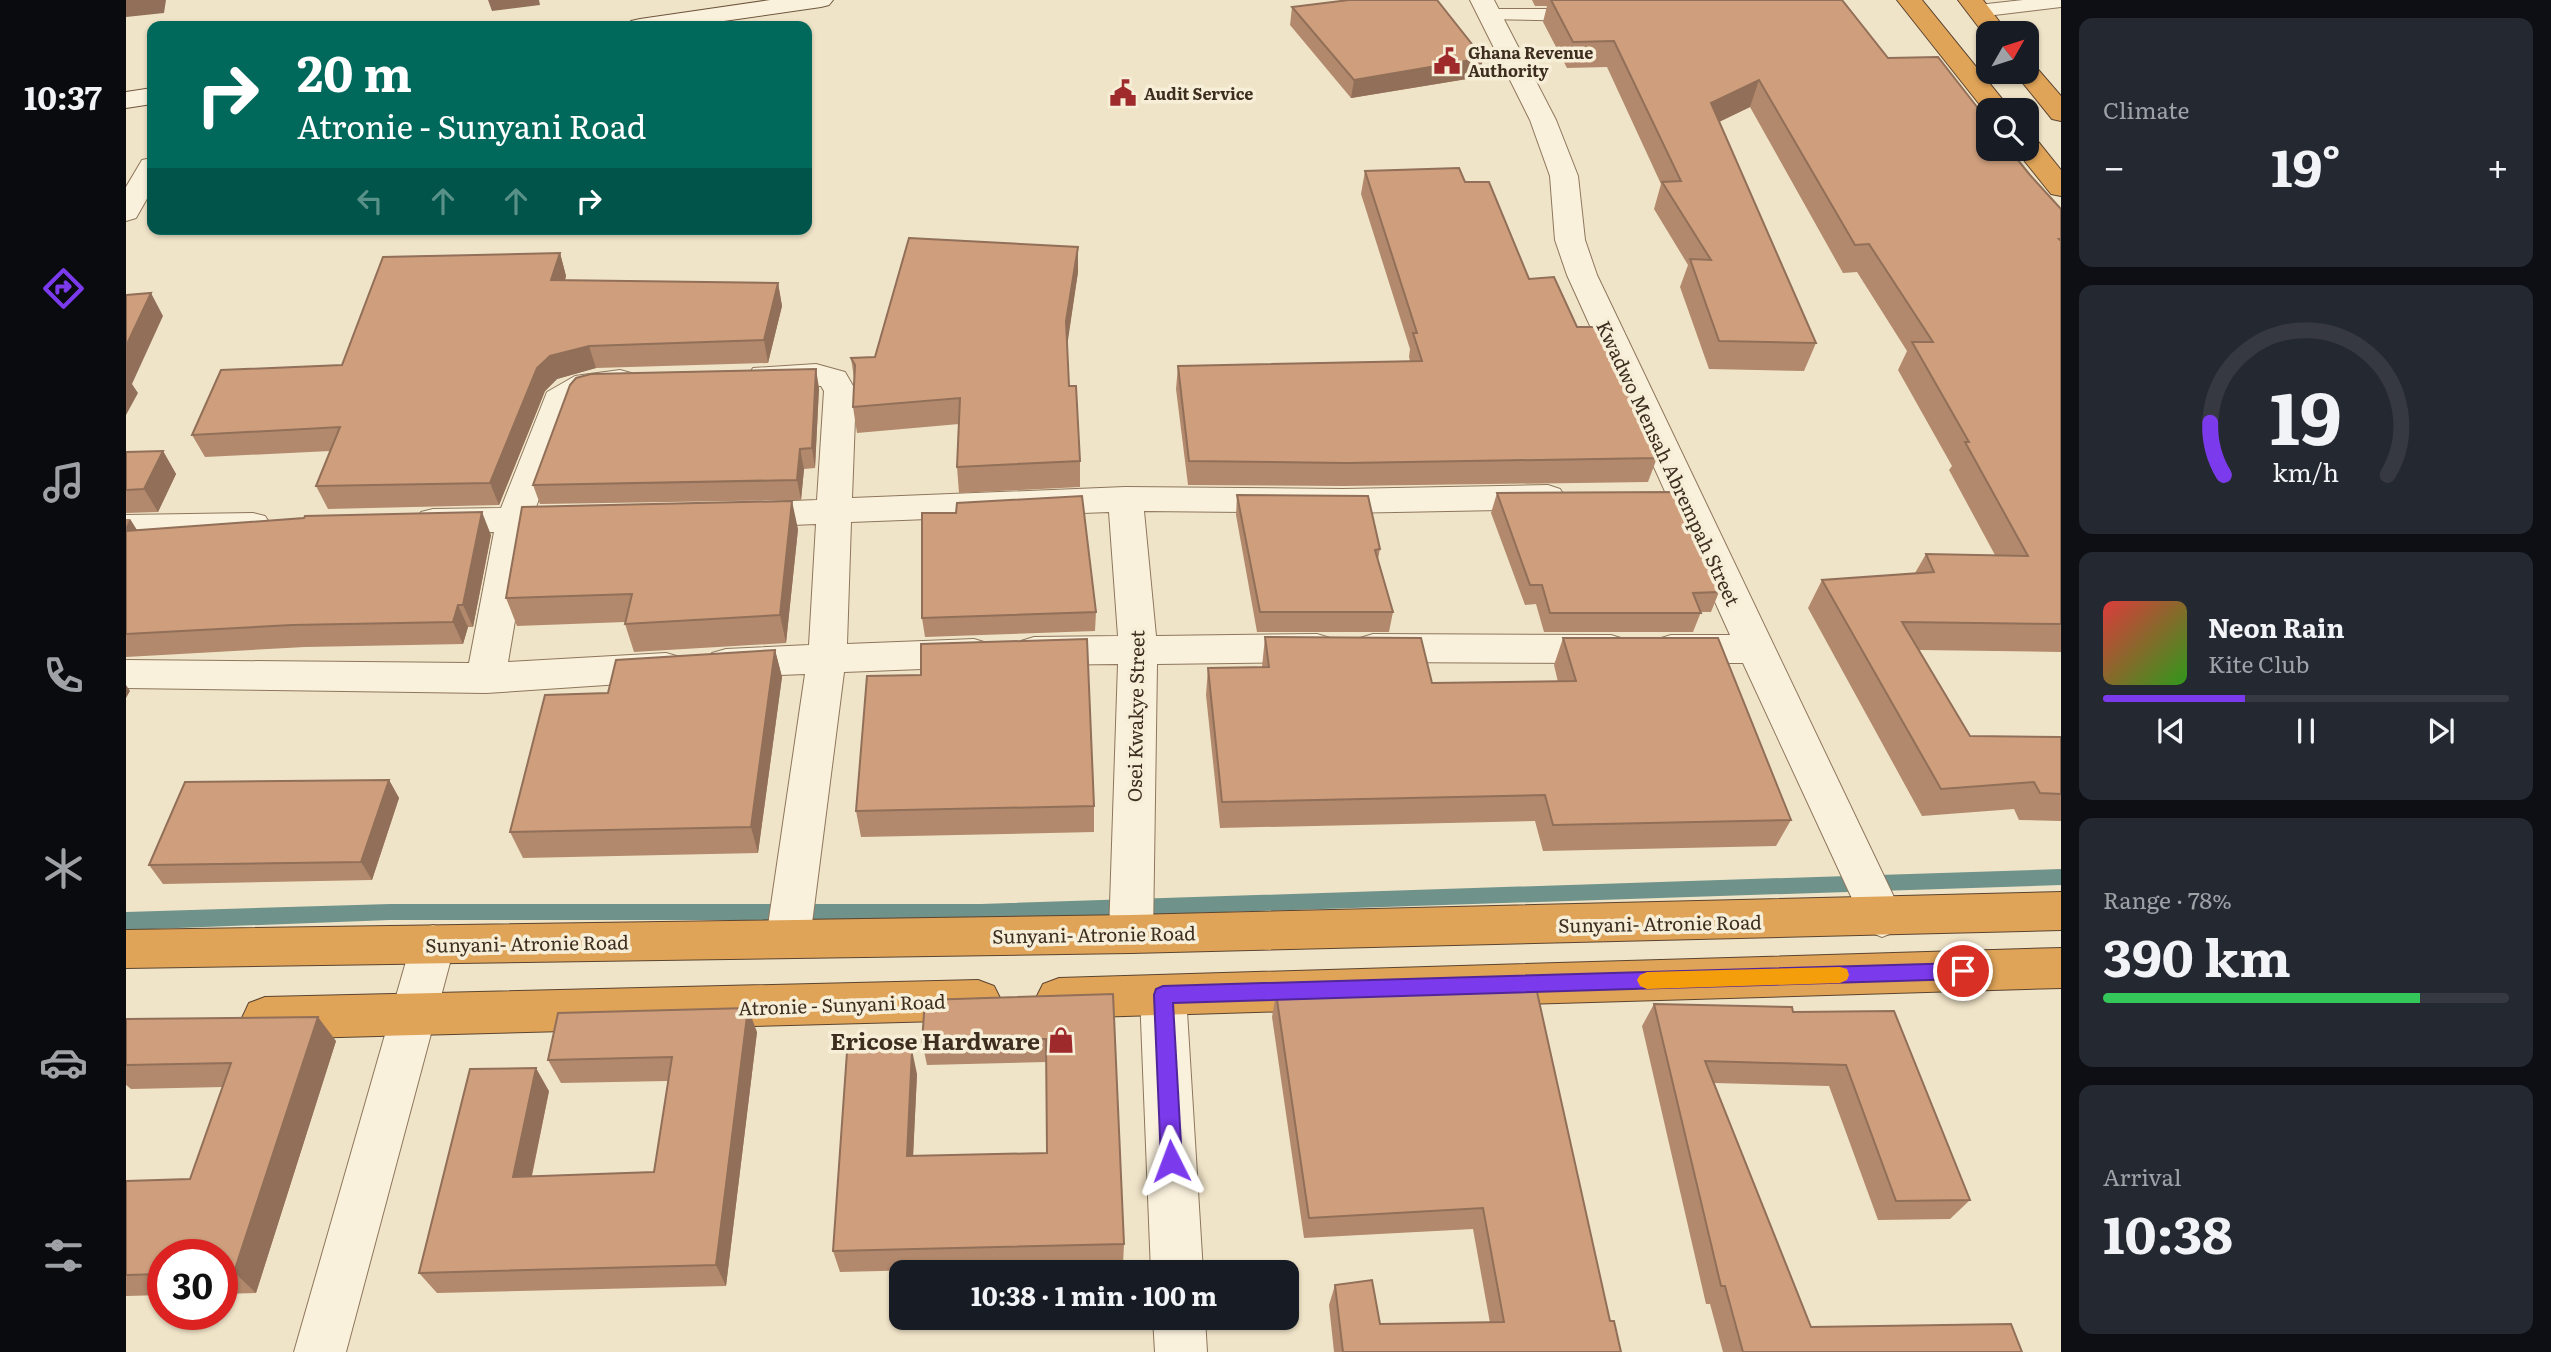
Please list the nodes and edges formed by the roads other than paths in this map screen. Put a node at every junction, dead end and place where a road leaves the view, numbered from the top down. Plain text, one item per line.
1 (821, 0) edge
2 (1909, 0) edge
3 (2061, 1) edge
4 (1974, 5) edge
5 (1486, 7) edge
6 (1600, 15) edge
7 (675, 21) edge
8 (1987, 21) edge
9 (2037, 84) edge
10 (147, 97) edge
11 (1988, 98) edge
12 (126, 100) edge
13 (2061, 113) edge
14 (2039, 161) edge
15 (147, 175) edge
16 (2061, 188) edge
17 (126, 212) edge
18 (733, 376) edge
19 (651, 379) edge
20 (1586, 496) edge
21 (1125, 499) junction
22 (832, 513) junction
23 (708, 516) edge
24 (611, 518) edge
25 (514, 520) junction
26 (403, 522) edge
27 (278, 524) edge
28 (126, 527) edge
29 (1138, 648) junction
30 (1758, 649) junction
31 (827, 657) junction
32 (126, 674) edge
33 (486, 678) junction
34 (2061, 911) edge
35 (1882, 918) junction
36 (1131, 934) junction
37 (788, 939) junction
38 (433, 944) junction
39 (126, 949) edge
40 (2061, 968) edge
41 (1163, 995) junction
42 (414, 1016) junction
43 (222, 1018) edge
44 (1176, 1260) edge
45 (1180, 1330) edge
46 (320, 1352) edge
47 (1181, 1352) edge

1 - 7 street
2 - 11 highway
3 - 4 lane
4 - 8 highway
5 - 6 lane
5 - 30 street, Kwadwo Mensah Abrempah Street
9 - 13 highway
10 - 12 street
14 - 16 highway
15 - 17 street
18 - 22 street
19 - 25 street
20 - 21 street
21 - 22 street
21 - 29 street, Osei Kwakye Street
22 - 23 street
22 - 31 street
24 - 25 street
25 - 26 street
25 - 33 street
27 - 28 street
29 - 30 street
29 - 31 street
29 - 36 street, Osei Kwakye Street
30 - 35 street, Kwadwo Mensah Abrempah Street
31 - 33 street
31 - 37 street
32 - 33 street
34 - 35 highway, Sunyani- Atronie Road
35 - 36 highway, Sunyani- Atronie Road
36 - 37 highway, Sunyani- Atronie Road
37 - 38 highway, Sunyani- Atronie Road
38 - 39 highway, Sunyani- Atronie Road
38 - 42 street
40 - 41 highway, Atronie - Sunyani Road
41 - 42 highway, Atronie - Sunyani Road
41 - 44 street
42 - 43 highway, Atronie - Sunyani Road
42 - 46 street
45 - 47 street

